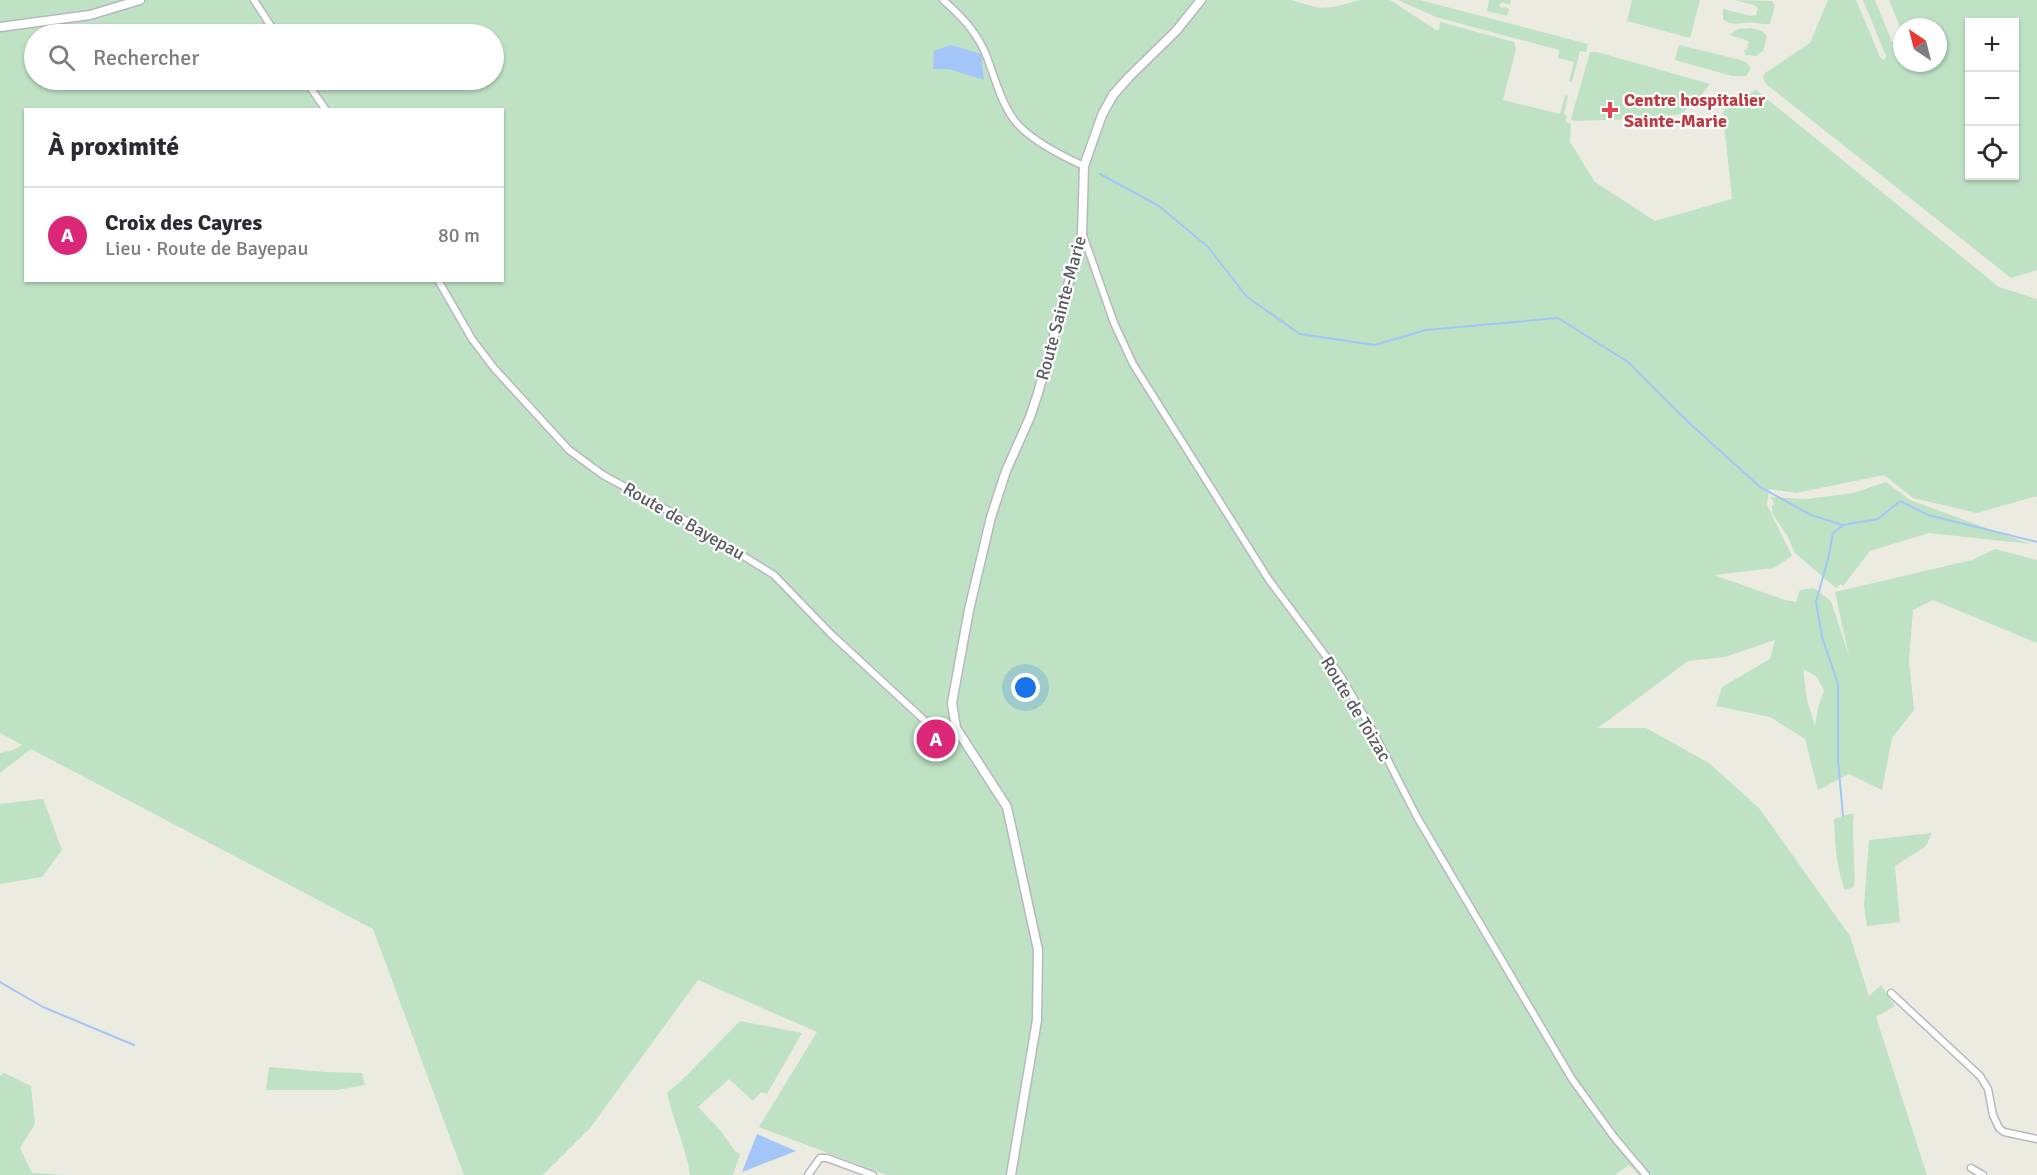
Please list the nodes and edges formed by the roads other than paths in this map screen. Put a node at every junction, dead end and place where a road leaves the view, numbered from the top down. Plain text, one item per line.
1 (140, 0) edge
2 (254, 0) edge
3 (944, 0) edge
4 (1201, 0) edge
5 (270, 24) edge
6 (0, 27) edge
7 (313, 90) edge
8 (325, 108) edge
9 (1084, 166) junction
10 (1082, 235) junction
11 (439, 282) edge
12 (956, 728) junction
13 (1891, 993) dead end
14 (2037, 1139) edge
15 (1971, 1168) dead end
16 (808, 1175) edge
17 (873, 1175) edge
18 (1011, 1175) edge
19 (1646, 1175) edge
20 (1983, 1175) edge

1 - 6 street
2 - 5 street
3 - 9 street
4 - 9 street, Route Sainte-Marie
7 - 8 street
9 - 10 street, Route Sainte-Marie
10 - 12 street, Route Sainte-Marie
10 - 19 street, Route de Toizac
11 - 12 street, Route de Bayepau
12 - 18 street
13 - 14 street
15 - 20 street
16 - 17 street

